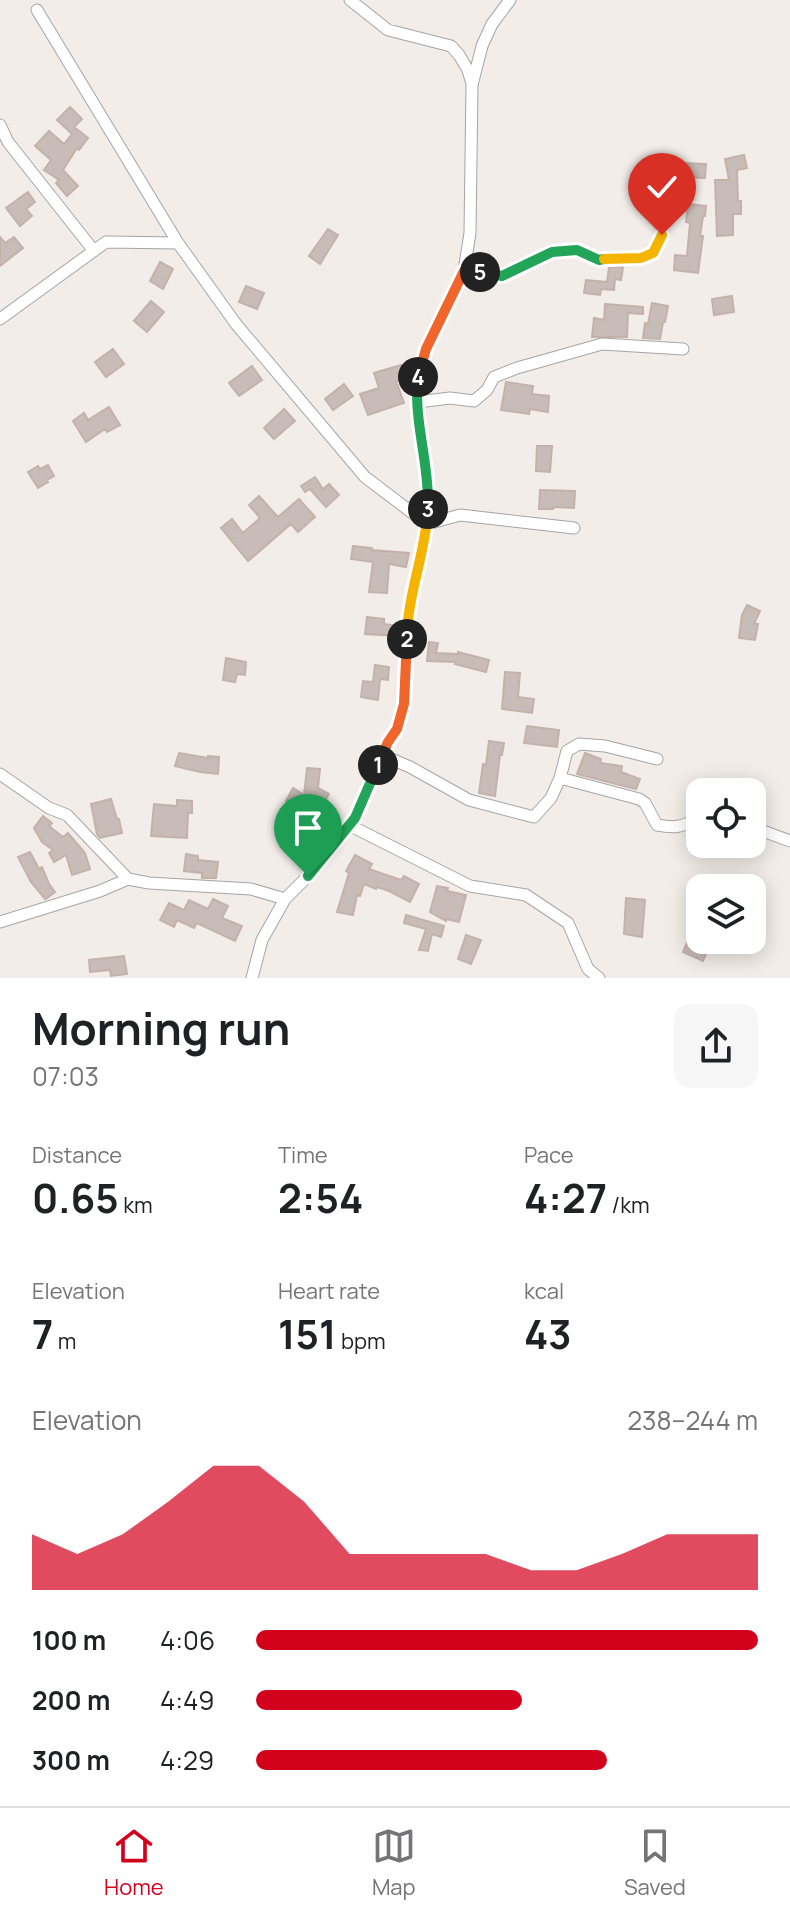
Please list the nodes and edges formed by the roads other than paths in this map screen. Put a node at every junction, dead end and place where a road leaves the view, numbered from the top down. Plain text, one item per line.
1 (350, 0) edge
2 (510, 0) edge
3 (37, 10) dead end
4 (472, 85) junction
5 (0, 125) edge
6 (662, 235) dead end
7 (178, 243) junction
8 (94, 251) junction
9 (464, 271) junction
10 (0, 319) edge
11 (683, 349) dead end
12 (418, 402) junction
13 (427, 524) junction
14 (574, 528) dead end
15 (382, 755) junction
16 (657, 759) dead end
17 (0, 774) edge
18 (560, 778) junction
19 (349, 825) junction
20 (686, 825) edge
21 (766, 832) edge
22 (790, 841) edge
23 (128, 879) junction
24 (285, 899) junction
25 (0, 922) edge
26 (252, 978) edge
27 (599, 978) edge

1 - 4 street
2 - 4 street
3 - 7 street
4 - 9 street
5 - 8 street
6 - 9 street
7 - 8 street
7 - 13 street
8 - 10 street
9 - 12 street
11 - 12 street
12 - 13 street
13 - 14 street
13 - 15 street
15 - 18 street
15 - 19 street
16 - 18 street
17 - 23 street
18 - 20 street
19 - 24 street
19 - 27 street
21 - 22 street
23 - 24 street
23 - 25 street
24 - 26 street

